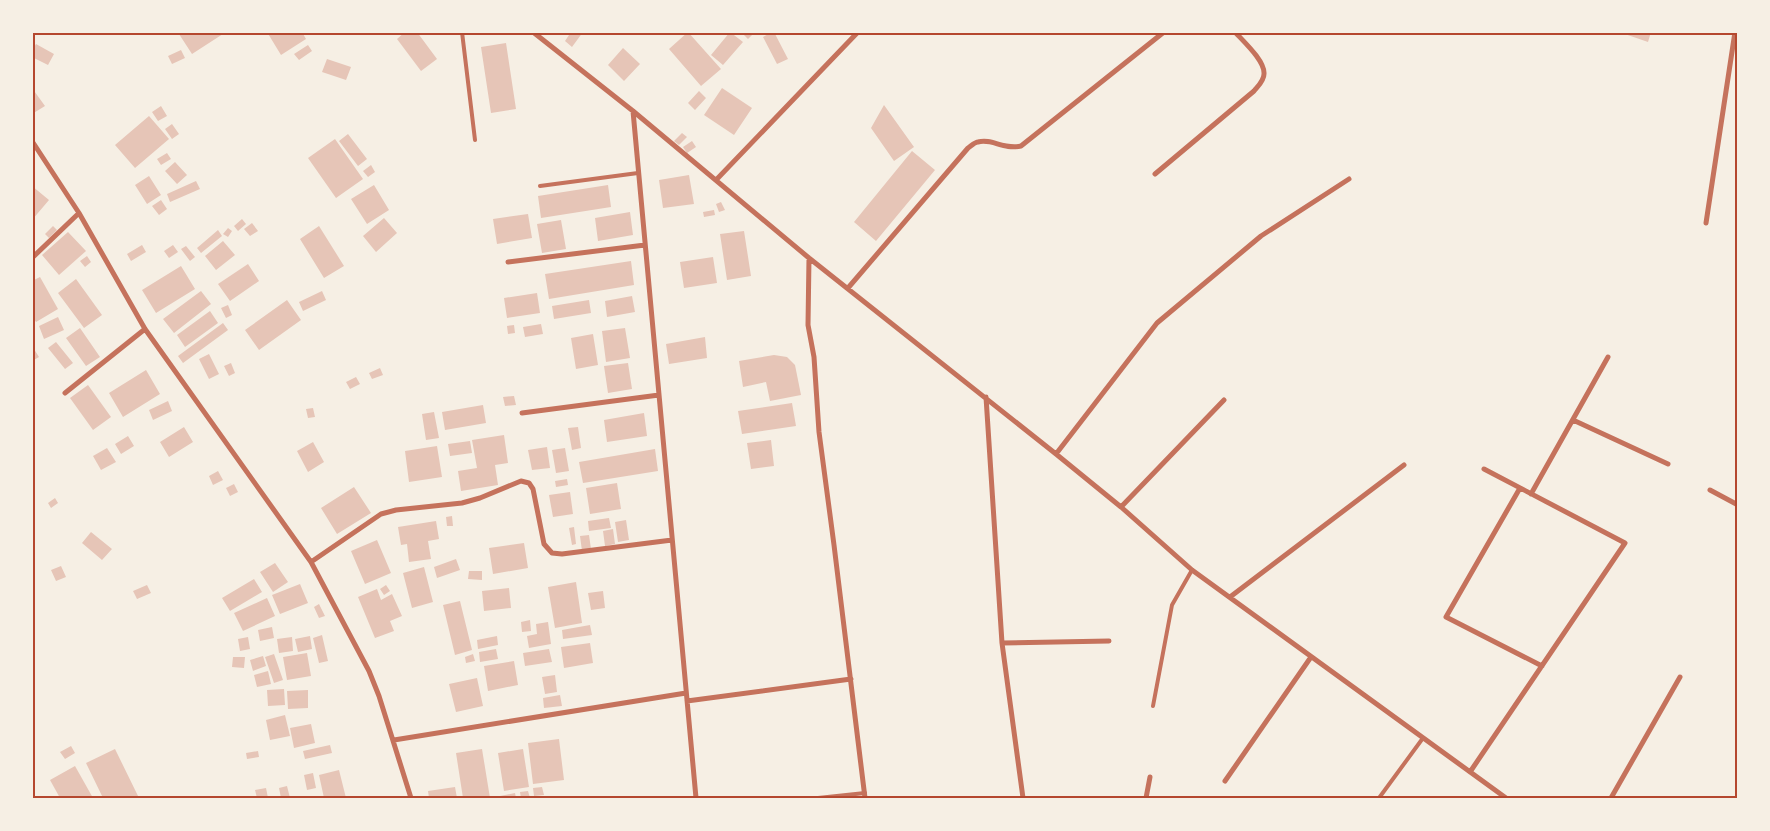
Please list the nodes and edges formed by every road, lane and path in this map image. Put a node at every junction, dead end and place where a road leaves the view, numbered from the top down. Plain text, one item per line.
1 (462, 32) edge
2 (533, 32) edge
3 (858, 32) edge
4 (1164, 32) edge
5 (1235, 32) edge
6 (1735, 32) edge
7 (633, 111) junction
8 (475, 140) dead end
9 (32, 141) edge
10 (638, 173) junction
11 (1155, 174) dead end
12 (717, 179) junction
13 (1349, 180) dead end
14 (540, 186) dead end
15 (78, 213) junction
16 (1706, 223) dead end
17 (645, 245) junction
18 (32, 258) edge
19 (809, 258) junction
20 (508, 262) dead end
21 (848, 288) junction
22 (145, 329) junction
23 (1608, 357) dead end
24 (65, 393) dead end
25 (659, 395) junction
26 (986, 397) junction
27 (1224, 400) dead end
28 (522, 413) dead end
29 (1573, 420) junction
30 (1056, 454) junction
31 (1668, 464) dead end
32 (1404, 465) dead end
33 (1484, 469) dead end
34 (1520, 488) junction
35 (1710, 490) dead end
36 (1531, 494) junction
37 (1738, 505) edge
38 (1121, 507) junction
39 (672, 540) junction
40 (311, 562) junction
41 (1192, 570) junction
42 (1230, 597) junction
43 (1109, 642) dead end
44 (1002, 643) junction
45 (1311, 657) junction
46 (1542, 666) junction
47 (1680, 677) dead end
48 (851, 679) junction
49 (686, 693) junction
50 (687, 701) junction
51 (1153, 706) dead end
52 (1423, 738) junction
53 (394, 740) junction
54 (1470, 772) junction
55 (1150, 777) dead end
56 (1225, 782) dead end
57 (865, 796) edge
58 (411, 798) edge
59 (696, 798) edge
60 (818, 798) edge
61 (1023, 798) edge
62 (1146, 798) edge
63 (1379, 798) edge
64 (1506, 798) edge
65 (1611, 798) edge

1 - 8 lane
2 - 7 street
3 - 12 street
4 - 21 street
5 - 11 street
6 - 16 street
7 - 10 street
7 - 12 street
9 - 15 street
10 - 14 lane
10 - 17 street
12 - 19 street
13 - 30 street
15 - 18 street
15 - 22 street
17 - 20 street
17 - 25 street
19 - 21 street
19 - 48 street
21 - 26 street
22 - 24 street
22 - 40 street
23 - 29 street
25 - 28 street
25 - 39 street
26 - 30 street
26 - 44 street
27 - 38 street
29 - 31 street
29 - 36 street
30 - 38 street
32 - 42 street
33 - 34 street
34 - 36 street
34 - 46 street
35 - 37 street
36 - 46 street
38 - 41 street
39 - 40 street
39 - 49 street
40 - 53 street
41 - 42 street
41 - 51 lane
42 - 45 street
43 - 44 street
44 - 61 street
45 - 52 street
45 - 56 street
46 - 54 street
47 - 65 street
48 - 50 street
48 - 57 street
49 - 50 street
49 - 53 street
50 - 59 street
52 - 54 street
52 - 63 lane
53 - 58 street
54 - 64 street
55 - 62 street
57 - 60 lane

